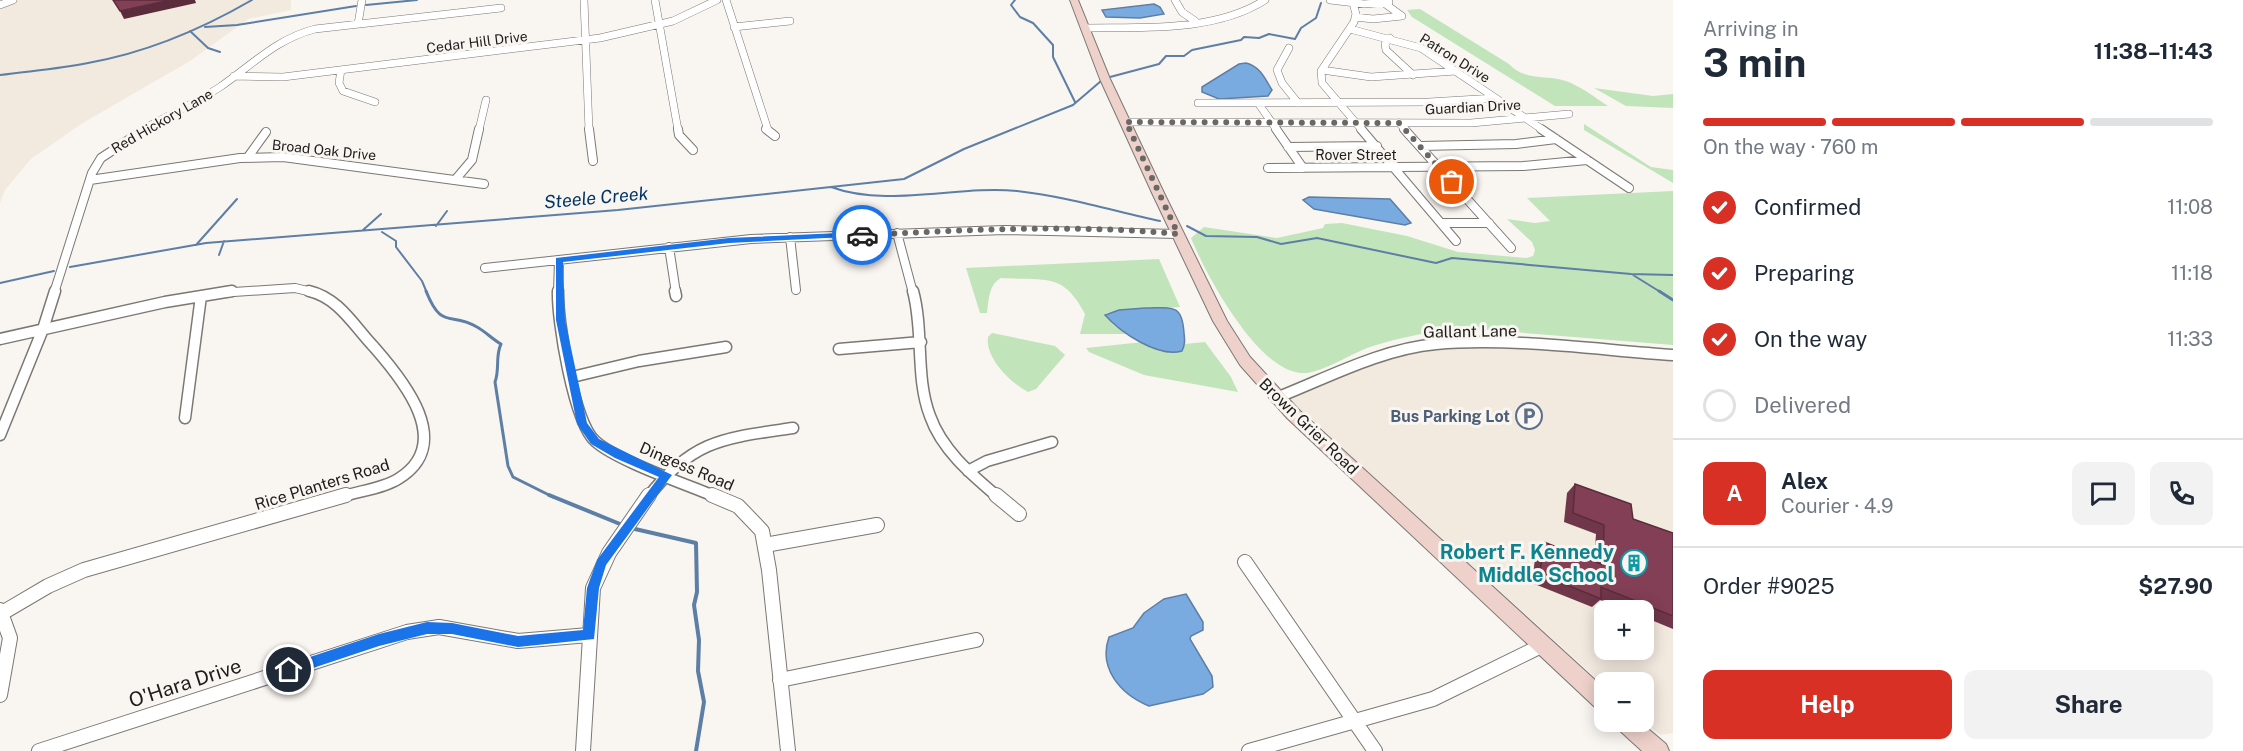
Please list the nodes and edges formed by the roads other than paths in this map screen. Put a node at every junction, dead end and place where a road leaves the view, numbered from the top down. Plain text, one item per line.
1 (13, 0) edge
2 (362, 0) edge
3 (584, 0) edge
4 (655, 0) edge
5 (717, 0) edge
6 (726, 0) edge
7 (1067, 0) edge
8 (1074, 0) edge
9 (1175, 0) edge
10 (1266, 0) edge
11 (1330, 0) edge
12 (1393, 2) dead end
13 (1353, 3) junction
14 (1384, 3) junction
15 (0, 5) edge
16 (501, 8) dead end
17 (1355, 16) junction
18 (790, 21) dead end
19 (1195, 21) junction
20 (358, 24) junction
21 (660, 24) junction
22 (734, 27) junction
23 (1087, 28) junction
24 (1350, 29) junction
25 (1390, 38) junction
26 (586, 41) junction
27 (1289, 48) dead end
28 (341, 70) junction
29 (1322, 70) junction
30 (1456, 71) junction
31 (1413, 75) junction
32 (234, 76) junction
33 (1105, 79) junction
34 (1495, 98) junction
35 (486, 100) dead end
36 (375, 102) dead end
37 (1198, 103) dead end
38 (1257, 103) junction
39 (1298, 103) junction
40 (1339, 103) junction
41 (1569, 114) dead end
42 (1524, 118) junction
43 (1126, 122) junction
44 (1357, 123) junction
45 (1399, 123) junction
46 (1272, 124) junction
47 (266, 132) dead end
48 (775, 136) dead end
49 (1556, 139) junction
50 (1377, 146) junction
51 (1420, 146) junction
52 (1288, 147) junction
53 (693, 150) dead end
54 (248, 157) junction
55 (1587, 160) junction
56 (593, 162) dead end
57 (1268, 168) dead end
58 (1303, 168) junction
59 (1396, 168) junction
60 (1440, 168) junction
61 (90, 180) junction
62 (455, 180) junction
63 (484, 184) dead end
64 (1629, 188) dead end
65 (1442, 223) junction
66 (1489, 223) junction
67 (897, 233) junction
68 (1178, 234) junction
69 (790, 237) junction
70 (1456, 241) dead end
71 (669, 248) junction
72 (1511, 248) dead end
73 (559, 260) junction
74 (485, 268) dead end
75 (796, 290) dead end
76 (201, 296) junction
77 (676, 296) dead end
78 (43, 329) junction
79 (0, 339) edge
80 (921, 342) junction
81 (726, 347) dead end
82 (839, 349) dead end
83 (1673, 355) edge
84 (572, 376) junction
85 (1276, 398) junction
86 (185, 418) dead end
87 (793, 428) dead end
88 (0, 435) edge
89 (1052, 442) dead end
90 (968, 471) junction
91 (666, 475) junction
92 (1019, 514) dead end
93 (877, 525) dead end
94 (765, 545) junction
95 (1245, 562) dead end
96 (1, 611) edge
97 (589, 635) junction
98 (975, 639) dead end
99 (1541, 646) junction
100 (780, 680) junction
101 (1594, 694) edge
102 (0, 695) edge
103 (1354, 721) junction
104 (1636, 732) edge
105 (39, 751) edge
106 (583, 751) edge
107 (788, 751) edge
108 (1250, 751) edge
109 (1375, 751) edge
110 (1658, 751) edge

1 - 15 street
2 - 20 street
3 - 26 street
4 - 21 street
5 - 21 street, Cedar Hill Drive
6 - 22 street
7 - 23 main road
7 - 33 main road, Brown Grier Road
8 - 23 main road, Brown Grier Road
9 - 19 street
10 - 19 street
11 - 13 street
12 - 14 street
13 - 14 street
13 - 17 street
14 - 17 street
16 - 20 street, Red Hickory Lane
17 - 24 street
18 - 22 street
19 - 23 street
20 - 32 street, Red Hickory Lane
21 - 26 street, Cedar Hill Drive
21 - 53 street
22 - 48 street
23 - 33 main road, Brown Grier Road
24 - 25 street, Patron Drive
24 - 29 street
25 - 30 street, Patron Drive
25 - 31 street
26 - 28 street, Cedar Hill Drive
26 - 56 street
27 - 39 street
28 - 32 street, Cedar Hill Drive
28 - 36 street
29 - 31 street
29 - 40 street
30 - 31 street
30 - 34 street, Patron Drive
32 - 61 street, Red Hickory Lane
33 - 43 main road, Brown Grier Road
34 - 40 street
34 - 42 street, Patron Drive
35 - 62 street
37 - 38 street
38 - 39 street
38 - 46 street
39 - 40 street
40 - 44 street
41 - 42 street, Guardian Drive
42 - 45 street, Guardian Drive
42 - 49 street, Patron Drive
43 - 46 street, Guardian Drive
43 - 68 main road, Brown Grier Road
44 - 45 street, Guardian Drive
44 - 46 street, Guardian Drive
44 - 50 street
45 - 51 street
46 - 52 street
47 - 54 street
49 - 51 street
49 - 55 street, Patron Drive
50 - 52 street
50 - 59 street
51 - 60 street
52 - 58 street
54 - 61 street, Broad Oak Drive
54 - 62 street, Broad Oak Drive
55 - 60 street, Rover Street
55 - 64 street, Patron Drive
57 - 58 street, Rover Street
58 - 59 street, Rover Street
59 - 60 street, Rover Street
59 - 65 street
60 - 66 street
61 - 78 street, Red Hickory Lane
62 - 63 street, Broad Oak Drive
65 - 66 street
65 - 70 street
66 - 72 street
67 - 68 street
67 - 69 street
67 - 80 street
68 - 85 main road, Brown Grier Road
69 - 71 street
69 - 75 street
71 - 73 street
71 - 77 street
73 - 74 street
73 - 84 street, Dingess Road
76 - 78 street, Rice Planters Road
76 - 86 street
76 - 96 street, Rice Planters Road
78 - 79 street, Rice Planters Road
78 - 88 street, Red Hickory Lane
80 - 82 street
80 - 90 street
81 - 84 street
83 - 85 street, Gallant Lane
84 - 91 street, Dingess Road
85 - 99 main road, Brown Grier Road
87 - 91 street
89 - 90 street
90 - 92 street
91 - 94 street, Dingess Road
91 - 97 street
93 - 94 street
94 - 100 street, Dingess Road
95 - 103 street
96 - 102 street
97 - 105 street, O'Hara Drive
97 - 106 street
98 - 100 street
99 - 101 main road, Brown Grier Road
99 - 103 street
100 - 107 street, Dingess Road
103 - 108 street
103 - 109 street
104 - 110 main road

